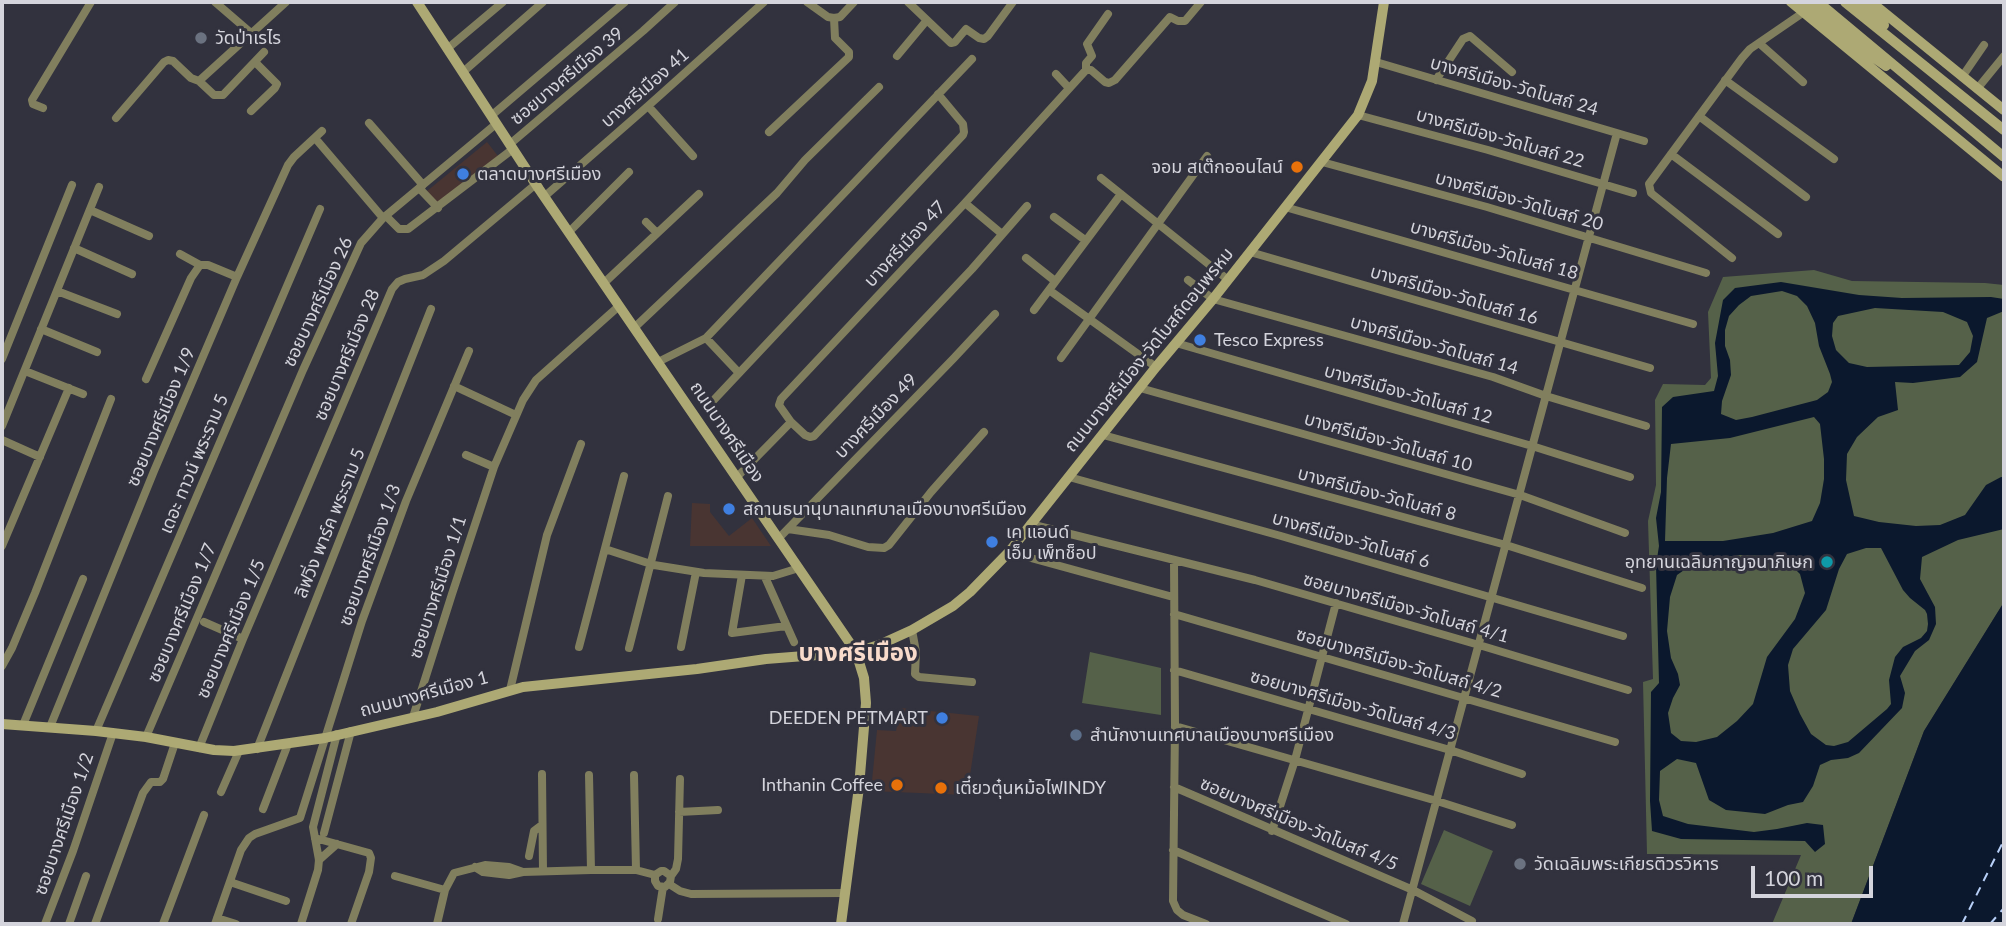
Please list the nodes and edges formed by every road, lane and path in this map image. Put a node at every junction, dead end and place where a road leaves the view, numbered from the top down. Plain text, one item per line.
1 (92, 2) edge
2 (215, 2) edge
3 (286, 2) edge
4 (417, 2) edge
5 (503, 2) edge
6 (543, 2) edge
7 (625, 2) edge
8 (675, 2) edge
9 (764, 2) edge
10 (807, 2) edge
11 (853, 2) edge
12 (908, 2) edge
13 (1013, 2) edge
14 (1201, 2) edge
15 (1384, 2) edge
16 (1791, 2) edge
17 (1818, 2) edge
18 (1845, 2) edge
19 (1857, 2) edge
20 (1871, 2) edge
21 (1804, 7) edge
22 (1108, 14) dead end
23 (834, 18) junction
24 (927, 20) junction
25 (251, 33) junction
26 (1759, 43) junction
27 (1984, 45) dead end
28 (447, 49) junction
29 (264, 52) dead end
30 (897, 56) dead end
31 (2004, 56) edge
32 (972, 59) dead end
33 (255, 62) junction
34 (1376, 62) junction
35 (1086, 70) junction
36 (463, 72) junction
37 (1512, 72) dead end
38 (1056, 74) dead end
39 (1962, 77) junction
40 (1436, 80) junction
41 (1725, 80) junction
42 (199, 81) junction
43 (1803, 82) dead end
44 (879, 87) dead end
45 (1069, 88) junction
46 (1977, 89) junction
47 (1956, 92) junction
48 (938, 94) junction
49 (648, 106) junction
50 (1946, 107) junction
51 (43, 108) dead end
52 (2004, 110) edge
53 (251, 111) dead end
54 (1358, 115) junction
55 (1699, 116) junction
56 (116, 118) dead end
57 (494, 120) junction
58 (369, 123) dead end
59 (2004, 130) edge
60 (769, 132) dead end
61 (1617, 133) junction
62 (1644, 141) dead end
63 (512, 147) junction
64 (1671, 154) junction
65 (693, 156) dead end
66 (1207, 156) dead end
67 (2004, 157) edge
68 (1834, 159) dead end
69 (1322, 162) junction
70 (629, 172) dead end
71 (2003, 177) edge
72 (1101, 178) dead end
73 (536, 184) junction
74 (1603, 184) junction
75 (72, 185) dead end
76 (99, 187) dead end
77 (421, 187) junction
78 (1633, 193) dead end
79 (699, 194) dead end
80 (1121, 194) junction
81 (545, 196) junction
82 (1805, 197) dead end
83 (965, 203) junction
84 (1027, 206) dead end
85 (1285, 207) junction
86 (438, 208) junction
87 (320, 209) dead end
88 (90, 210) junction
89 (384, 217) junction
90 (1054, 217) dead end
91 (646, 222) dead end
92 (1158, 224) junction
93 (569, 232) junction
94 (657, 233) junction
95 (1002, 234) junction
96 (1778, 234) dead end
97 (149, 236) dead end
98 (1589, 237) junction
99 (1085, 240) junction
100 (74, 248) junction
101 (1250, 252) junction
102 (180, 254) dead end
103 (1026, 258) dead end
104 (1732, 258) dead end
105 (200, 265) junction
106 (132, 274) dead end
107 (1706, 274) dead end
108 (237, 277) junction
109 (1227, 279) junction
110 (1188, 280) dead end
111 (1055, 281) junction
112 (604, 283) junction
113 (1049, 290) junction
114 (1575, 290) junction
115 (57, 291) junction
116 (1213, 299) junction
117 (619, 306) junction
118 (431, 309) dead end
119 (1034, 310) dead end
120 (117, 314) dead end
121 (995, 314) dead end
122 (1090, 320) junction
123 (1693, 324) dead end
124 (634, 328) junction
125 (41, 329) junction
126 (706, 338) junction
127 (1561, 342) junction
128 (1177, 343) junction
129 (469, 351) dead end
130 (97, 352) dead end
131 (1061, 358) dead end
132 (2, 359) edge
133 (658, 362) junction
134 (1156, 367) junction
135 (1650, 368) dead end
136 (24, 371) junction
137 (739, 373) junction
138 (146, 379) dead end
139 (454, 386) junction
140 (69, 388) junction
141 (1140, 388) junction
142 (83, 394) dead end
143 (1546, 396) junction
144 (111, 399) dead end
145 (710, 404) dead end
146 (516, 415) junction
147 (792, 422) junction
148 (2, 426) edge
149 (1646, 426) dead end
150 (984, 432) dead end
151 (1103, 435) junction
152 (2, 440) edge
153 (581, 444) dead end
154 (1532, 446) junction
155 (466, 455) dead end
156 (40, 457) junction
157 (494, 467) junction
158 (624, 476) dead end
159 (1069, 477) junction
160 (1630, 477) dead end
161 (736, 478) junction
162 (1520, 495) junction
163 (668, 496) dead end
164 (246, 501) joint
165 (293, 522) joint
166 (1030, 524) junction
167 (788, 529) junction
168 (1625, 533) dead end
169 (779, 538) junction
170 (1506, 545) junction
171 (2, 546) edge
172 (605, 549) junction
173 (1009, 552) junction
174 (1174, 561) junction
175 (651, 564) junction
176 (799, 568) junction
177 (696, 572) junction
178 (742, 575) junction
179 (765, 577) junction
180 (83, 579) dead end
181 (1642, 587) dead end
182 (1173, 597) junction
183 (1492, 597) junction
184 (1336, 603) junction
185 (1174, 614) junction
186 (204, 622) dead end
187 (786, 626) junction
188 (912, 629) junction
189 (1623, 636) dead end
190 (243, 639) junction
191 (794, 642) dead end
192 (1479, 645) junction
193 (579, 647) dead end
194 (681, 647) dead end
195 (629, 649) dead end
196 (856, 652) junction
197 (1323, 657) junction
198 (2, 666) edge
199 (1174, 670) junction
200 (972, 682) dead end
201 (510, 690) junction
202 (1628, 690) dead end
203 (1465, 697) junction
204 (1308, 709) junction
205 (413, 717) junction
206 (2, 724) edge
207 (23, 725) junction
208 (1175, 726) junction
209 (50, 727) junction
210 (96, 731) junction
211 (351, 731) junction
212 (113, 733) junction
213 (337, 734) junction
214 (146, 737) junction
215 (325, 738) junction
216 (1615, 742) dead end
217 (175, 743) junction
218 (288, 744) junction
219 (199, 748) junction
220 (257, 749) junction
221 (1450, 750) junction
222 (239, 751) junction
223 (1296, 760) junction
224 (542, 774) dead end
225 (1522, 774) dead end
226 (589, 775) dead end
227 (635, 775) dead end
228 (680, 779) dead end
229 (1174, 787) junction
230 (221, 792) dead end
231 (1437, 801) junction
232 (263, 810) dead end
233 (718, 810) dead end
234 (679, 811) junction
235 (204, 816) dead end
236 (542, 825) junction
237 (1512, 825) dead end
238 (1272, 831) junction
239 (324, 833) dead end
240 (315, 838) junction
241 (337, 844) junction
242 (1173, 850) junction
243 (529, 856) dead end
244 (319, 860) junction
245 (591, 870) junction
246 (636, 870) junction
247 (543, 871) junction
248 (655, 875) junction
249 (86, 876) dead end
250 (395, 876) dead end
251 (230, 882) junction
252 (668, 883) junction
253 (445, 890) junction
254 (1413, 890) junction
255 (845, 893) junction
256 (286, 901) dead end
257 (658, 919) dead end
258 (216, 921) edge
259 (1472, 921) dead end
260 (45, 924) edge
261 (69, 924) edge
262 (95, 924) edge
263 (163, 924) edge
264 (236, 924) edge
265 (301, 924) edge
266 (351, 924) edge
267 (437, 924) edge
268 (841, 924) edge
269 (1206, 924) edge
270 (1346, 924) edge
271 (1403, 924) edge

1 - 51 street
2 - 25 street
3 - 25 street
4 - 28 street, ถนนบางศรีเมือง
5 - 28 street
6 - 36 street
7 - 57 street, ซอยบางศรีเมือง 26
8 - 63 street, ซอยบางศรีเมือง 39
9 - 49 street, บางศรีเมือง 41
10 - 23 street
11 - 23 street
12 - 24 street
13 - 24 street
14 - 35 street
15 - 34 street, ถนนบางศรีเมือง-วัดโบสถ์ดอนพรหม
16 - 21 street
17 - 50 street
18 - 47 street
19 - 47 street
20 - 39 street
21 - 26 street
21 - 50 street
21 - 71 street
22 - 35 street
23 - 60 street
24 - 30 street
25 - 42 street
26 - 41 street
26 - 43 street
27 - 39 street
28 - 36 street, ถนนบางศรีเมือง
29 - 33 street
31 - 46 street
32 - 48 street
33 - 42 street
33 - 53 street
34 - 40 street, บางศรีเมือง-วัดโบสถ์ 24
34 - 54 street, ถนนบางศรีเมือง-วัดโบสถ์ดอนพรหม
35 - 45 street, บางศรีเมือง 47
36 - 57 street, ถนนบางศรีเมือง
37 - 40 street
38 - 45 street
39 - 46 street
40 - 61 street, บางศรีเมือง-วัดโบสถ์ 24
41 - 55 street
41 - 68 street
42 - 56 street
44 - 124 street
45 - 83 street, บางศรีเมือง 47
46 - 52 street
47 - 59 street
48 - 126 street
48 - 137 street
49 - 65 street
49 - 81 street, บางศรีเมือง 41
50 - 67 street
54 - 69 street, ถนนบางศรีเมือง-วัดโบสถ์ดอนพรหม
54 - 74 street, บางศรีเมือง-วัดโบสถ์ 22
55 - 64 street
55 - 82 street
57 - 63 street, ถนนบางศรีเมือง
57 - 77 street, ซอยบางศรีเมือง 26
58 - 77 street
61 - 62 street, บางศรีเมือง-วัดโบสถ์ 24
61 - 74 street
63 - 73 street, ถนนบางศรีเมือง
63 - 86 street, ซอยบางศรีเมือง 39
64 - 96 street
64 - 104 street
66 - 92 street
69 - 85 street, ถนนบางศรีเมือง-วัดโบสถ์ดอนพรหม
69 - 98 street, บางศรีเมือง-วัดโบสถ์ 20
70 - 93 street
72 - 80 street
73 - 81 street, ถนนบางศรีเมือง
73 - 165 street, ซอยบางศรีเมือง 28
74 - 78 street, บางศรีเมือง-วัดโบสถ์ 22
74 - 98 street
75 - 132 street
76 - 88 street
77 - 86 street
77 - 89 street, ซอยบางศรีเมือง 26
79 - 94 street
80 - 92 street
80 - 99 street
81 - 93 street, ถนนบางศรีเมือง
83 - 95 street
83 - 147 street, บางศรีเมือง 47
84 - 95 street
85 - 101 street, ถนนบางศรีเมือง-วัดโบสถ์ดอนพรหม
85 - 114 street, บางศรีเมือง-วัดโบสถ์ 18
86 - 89 street, ซอยบางศรีเมือง 39
87 - 210 street, เดอะ ทาวน์ พระราม 5
88 - 97 street
88 - 100 street
89 - 108 street, ซอยบางศรีเมือง 1/9
89 - 164 street, ซอยบางศรีเมือง 26
90 - 99 street
91 - 94 street
92 - 109 street
92 - 122 street
93 - 112 street, ถนนบางศรีเมือง
94 - 112 street
95 - 147 street
98 - 107 street, บางศรีเมือง-วัดโบสถ์ 20
98 - 114 street
99 - 111 street
100 - 106 street
100 - 115 street
101 - 109 street, ถนนบางศรีเมือง-วัดโบสถ์ดอนพรหม
101 - 127 street, บางศรีเมือง-วัดโบสถ์ 16
102 - 105 street
103 - 111 street
105 - 108 street
105 - 138 street
108 - 209 street, ซอยบางศรีเมือง 1/9
109 - 116 street, ถนนบางศรีเมือง-วัดโบสถ์ดอนพรหม
110 - 116 street
111 - 113 street
112 - 117 street, ถนนบางศรีเมือง
113 - 119 street
113 - 122 street
114 - 123 street, บางศรีเมือง-วัดโบสถ์ 18
114 - 127 street
115 - 120 street
115 - 125 street
116 - 128 street, ถนนบางศรีเมือง-วัดโบสถ์ดอนพรหม
116 - 143 street, บางศรีเมือง-วัดโบสถ์ 14
117 - 124 street, ถนนบางศรีเมือง
117 - 146 street, ซอยบางศรีเมือง 1/1
118 - 220 street, ลิฟวิ่ง พาร์ค พระราม 5
121 - 167 street, บางศรีเมือง 49
122 - 131 street
122 - 134 street
124 - 133 street, ถนนบางศรีเมือง
125 - 130 street
125 - 136 street
126 - 133 street
126 - 137 street
127 - 135 street, บางศรีเมือง-วัดโบสถ์ 16
127 - 143 street
128 - 134 street, ถนนบางศรีเมือง-วัดโบสถ์ดอนพรหม
128 - 154 street, บางศรีเมือง-วัดโบสถ์ 12
129 - 139 street, ซอยบางศรีเมือง 1/3
133 - 161 street, ถนนบางศรีเมือง
134 - 141 street, ถนนบางศรีเมือง-วัดโบสถ์ดอนพรหม
136 - 140 street
136 - 148 street
137 - 145 street
139 - 146 street
139 - 215 street, ซอยบางศรีเมือง 1/3
140 - 142 street
140 - 156 street
141 - 151 street, ถนนบางศรีเมือง-วัดโบสถ์ดอนพรหม
141 - 162 street, บางศรีเมือง-วัดโบสถ์ 10
143 - 149 street, บางศรีเมือง-วัดโบสถ์ 14
143 - 154 street
144 - 198 street
146 - 157 street, ซอยบางศรีเมือง 1/1
147 - 161 street
150 - 167 street
151 - 159 street, ถนนบางศรีเมือง-วัดโบสถ์ดอนพรหม
151 - 170 street, บางศรีเมือง-วัดโบสถ์ 8
152 - 156 street
153 - 201 street
154 - 160 street, บางศรีเมือง-วัดโบสถ์ 12
154 - 162 street
155 - 157 street
156 - 171 street
157 - 205 street, ซอยบางศรีเมือง 1/1
158 - 172 street
159 - 166 street, ถนนบางศรีเมือง-วัดโบสถ์ดอนพรหม
159 - 183 street, บางศรีเมือง-วัดโบสถ์ 6
161 - 169 street, ถนนบางศรีเมือง
162 - 168 street, บางศรีเมือง-วัดโบสถ์ 10
162 - 170 street
163 - 175 street
164 - 214 street, ซอยบางศรีเมือง 1/7
165 - 190 street, ซอยบางศรีเมือง 1/5
166 - 173 street, ถนนบางศรีเมือง-วัดโบสถ์ดอนพรหม
166 - 174 street, ซอยบางศรีเมือง-วัดโบสถ์ 4/1
167 - 169 street, บางศรีเมือง 49
169 - 176 street, ถนนบางศรีเมือง
170 - 181 street, บางศรีเมือง-วัดโบสถ์ 8
170 - 183 street
172 - 175 street
172 - 193 street
173 - 182 street
173 - 188 street, ถนนบางศรีเมือง-วัดโบสถ์ดอนพรหม
174 - 182 street
174 - 184 street, ซอยบางศรีเมือง-วัดโบสถ์ 4/1
175 - 177 street
175 - 195 street
176 - 179 street
176 - 196 street, ถนนบางศรีเมือง
177 - 178 street
177 - 194 street
178 - 179 street
178 - 187 street
179 - 187 street
180 - 207 street
182 - 185 street
183 - 189 street, บางศรีเมือง-วัดโบสถ์ 6
183 - 192 street
184 - 192 street, ซอยบางศรีเมือง-วัดโบสถ์ 4/1
184 - 197 street
185 - 197 street, ซอยบางศรีเมือง-วัดโบสถ์ 4/2
185 - 199 street
186 - 190 street
187 - 191 street
188 - 196 street, ถนนบางศรีเมือง-วัดโบสถ์ดอนพรหม
188 - 200 street
190 - 219 street, ซอยบางศรีเมือง 1/5
192 - 202 street, ซอยบางศรีเมือง-วัดโบสถ์ 4/1
192 - 203 street
196 - 201 street, ถนนบางศรีเมือง 1
196 - 255 street, ถนนบางศรีเมือง
197 - 203 street, ซอยบางศรีเมือง-วัดโบสถ์ 4/2
197 - 204 street
199 - 204 street, ซอยบางศรีเมือง-วัดโบสถ์ 4/3
199 - 208 street
201 - 205 street, ถนนบางศรีเมือง 1
203 - 216 street, ซอยบางศรีเมือง-วัดโบสถ์ 4/2
203 - 221 street
204 - 221 street, ซอยบางศรีเมือง-วัดโบสถ์ 4/3
204 - 223 street
205 - 211 street, ถนนบางศรีเมือง 1
206 - 207 street, ถนนบางศรีเมือง 1
207 - 209 street, ถนนบางศรีเมือง 1
208 - 223 street
208 - 229 street
209 - 210 street, ถนนบางศรีเมือง 1
210 - 212 street, ถนนบางศรีเมือง 1
211 - 213 street, ถนนบางศรีเมือง 1
211 - 239 street
212 - 214 street, ถนนบางศรีเมือง 1
212 - 260 street, ซอยบางศรีเมือง 1/2
213 - 215 street, ถนนบางศรีเมือง 1
213 - 240 street
214 - 217 street, ถนนบางศรีเมือง 1
215 - 218 street, ถนนบางศรีเมือง 1
215 - 251 street, ซอยบางศรีเมือง 1/3
217 - 219 street, ถนนบางศรีเมือง 1
217 - 262 street
218 - 220 street, ถนนบางศรีเมือง 1
218 - 232 street
219 - 222 street, ถนนบางศรีเมือง 1
220 - 222 street, ถนนบางศรีเมือง 1
221 - 225 street, ซอยบางศรีเมือง-วัดโบสถ์ 4/3
221 - 231 street
222 - 230 street
223 - 231 street
223 - 238 street
224 - 236 street
226 - 245 street
227 - 246 street
228 - 234 street
229 - 238 street, ซอยบางศรีเมือง-วัดโบสถ์ 4/5
229 - 242 street
231 - 237 street
231 - 254 street
233 - 234 street
234 - 252 street
235 - 263 street
236 - 243 street
236 - 247 street
238 - 254 street, ซอยบางศรีเมือง-วัดโบสถ์ 4/5
240 - 241 street
240 - 244 street
241 - 244 street
241 - 266 street
242 - 269 street
242 - 270 street
244 - 265 street
245 - 246 street
245 - 247 street
246 - 248 street
247 - 253 street
248 - 252 street
248 - 252 street
249 - 261 street
250 - 253 street
251 - 256 street
251 - 258 street
252 - 255 street
252 - 257 street
253 - 267 street
254 - 259 street, ซอยบางศรีเมือง-วัดโบสถ์ 4/5
254 - 271 street
255 - 268 street, ถนนบางศรีเมือง
258 - 264 street

